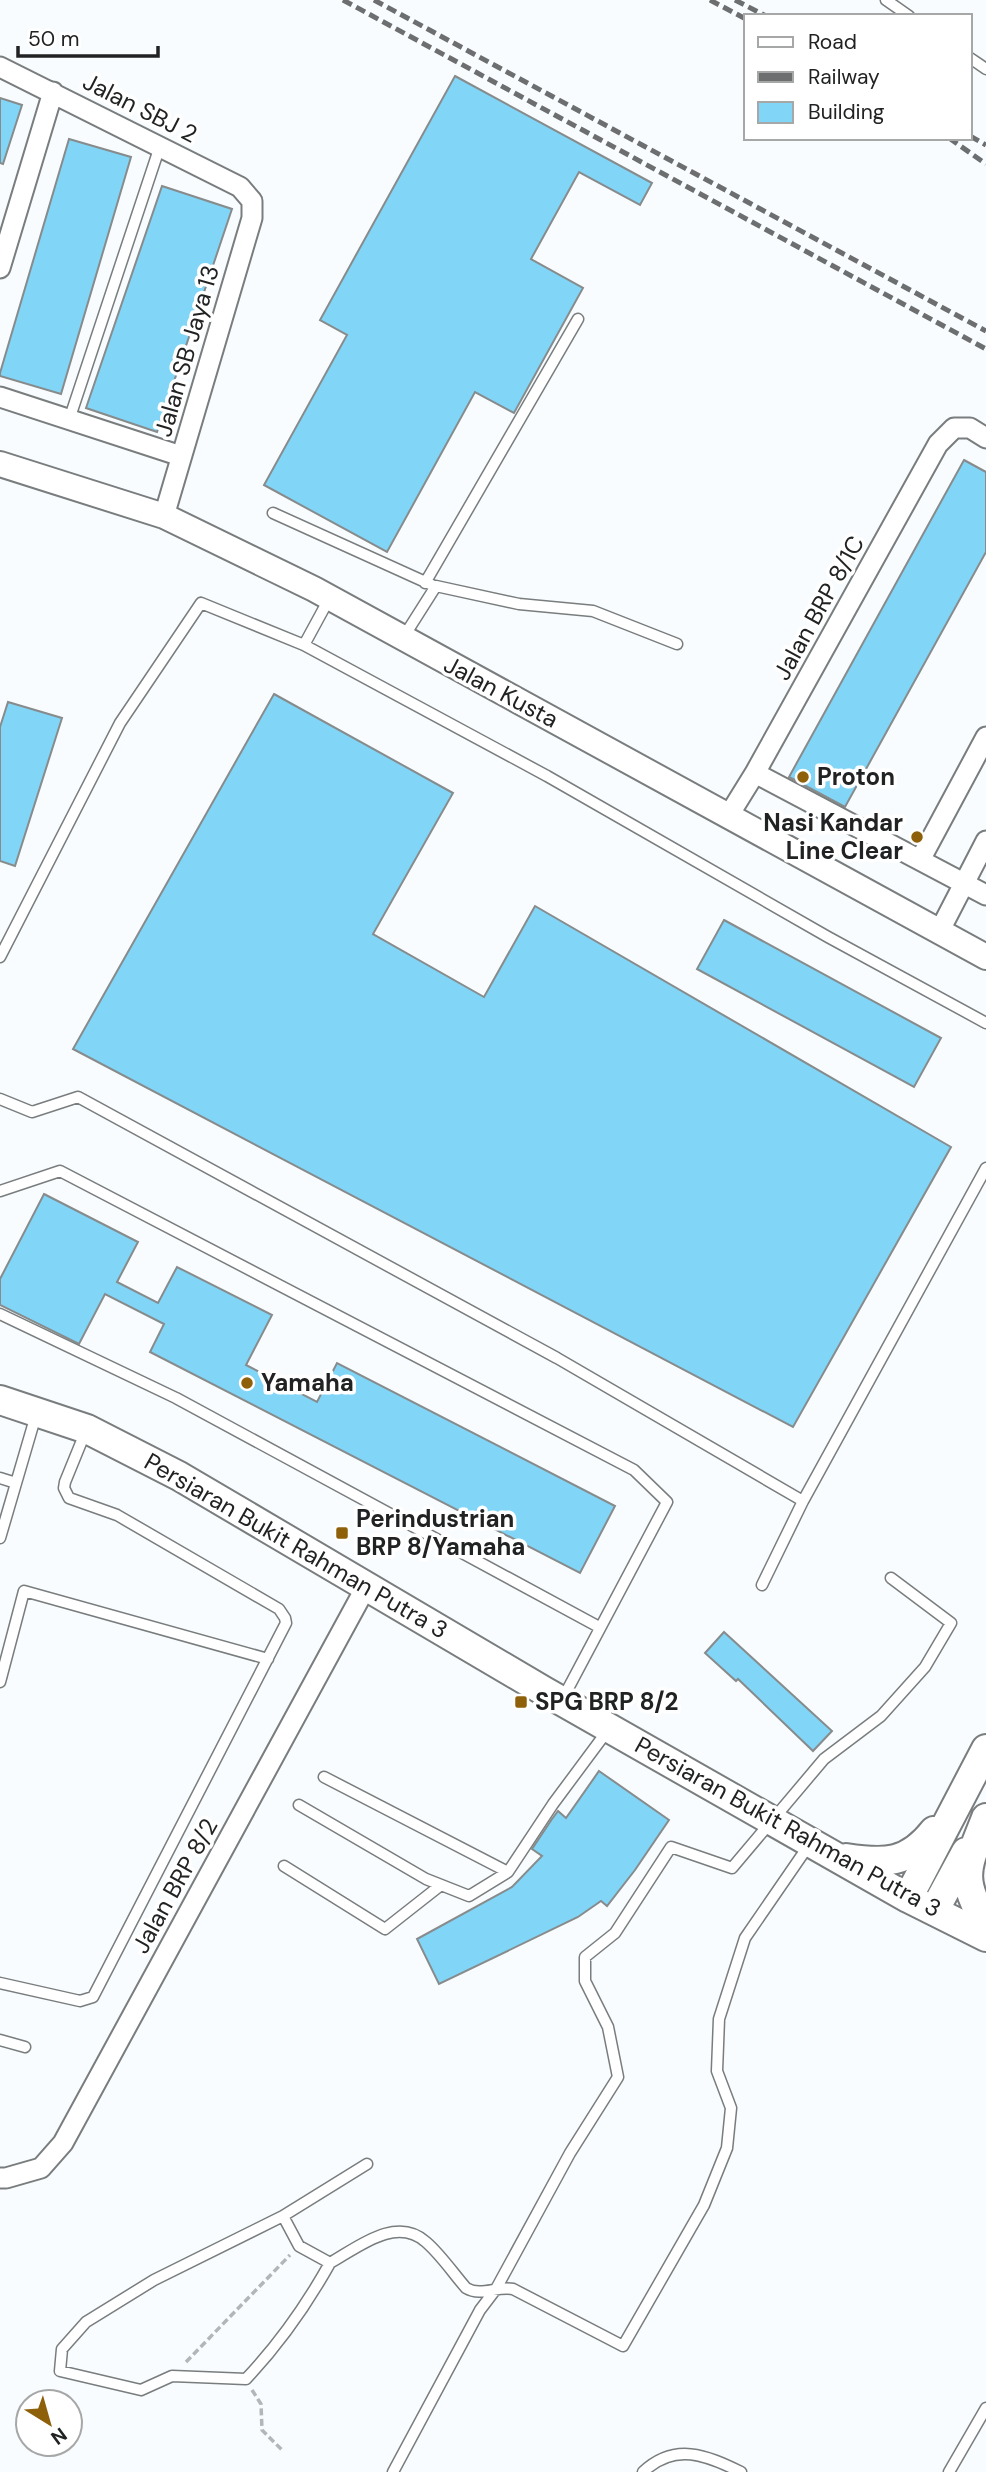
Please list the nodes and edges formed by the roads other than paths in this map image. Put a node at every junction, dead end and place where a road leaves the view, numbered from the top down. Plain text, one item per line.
1 (886, 0) edge
2 (906, 14) edge
3 (0, 67) edge
4 (53, 92) junction
5 (160, 146) junction
6 (252, 201) joint
7 (0, 268) edge
8 (578, 320) dead end
9 (0, 397) edge
10 (69, 419) junction
11 (986, 438) edge
12 (181, 456) junction
13 (0, 464) edge
14 (273, 513) dead end
15 (164, 516) junction
16 (430, 585) junction
17 (330, 598) junction
18 (403, 639) junction
19 (304, 645) junction
20 (677, 645) dead end
21 (986, 737) edge
22 (755, 773) junction
23 (729, 815) junction
24 (986, 841) edge
25 (920, 860) junction
26 (964, 883) junction
27 (986, 895) edge
28 (939, 932) junction
29 (0, 957) edge
30 (986, 957) edge
31 (986, 1023) edge
32 (0, 1099) edge
33 (986, 1168) edge
34 (0, 1191) edge
35 (0, 1314) edge
36 (0, 1400) edge
37 (37, 1411) junction
38 (87, 1429) junction
39 (0, 1478) edge
40 (16, 1483) junction
41 (803, 1501) junction
42 (0, 1538) edge
43 (891, 1578) dead end
44 (762, 1585) dead end
45 (366, 1587) junction
46 (599, 1628) junction
47 (268, 1659) junction
48 (0, 1682) edge
49 (562, 1701) junction
50 (610, 1727) junction
51 (986, 1749) edge
52 (324, 1777) dead end
53 (299, 1805) dead end
54 (955, 1805) junction
55 (986, 1817) edge
56 (773, 1821) junction
57 (811, 1842) junction
58 (836, 1856) junction
59 (284, 1866) dead end
60 (508, 1872) junction
61 (441, 1885) junction
62 (908, 1898) junction
63 (934, 1911) junction
64 (986, 1923) edge
65 (986, 1937) edge
66 (0, 1983) edge
67 (0, 2040) edge
68 (25, 2047) dead end
69 (367, 2164) dead end
70 (0, 2178) edge
71 (283, 2216) junction
72 (330, 2263) junction
73 (496, 2289) junction
74 (986, 2408) edge
75 (393, 2472) edge
76 (643, 2472) edge
77 (740, 2472) edge
78 (948, 2472) edge

1 - 2 lane
3 - 4 street, Jalan SBJ 2
4 - 5 street, Jalan SBJ 2
4 - 7 street
5 - 6 street, Jalan SBJ 2
5 - 10 lane
6 - 12 street, Jalan SB Jaya 13
8 - 16 lane
9 - 10 street
10 - 12 street
11 - 22 street, Jalan BRP 8/1C
12 - 15 street, Jalan SB Jaya 13
13 - 15 street, Jalan Kusta
14 - 16 lane
15 - 17 street, Jalan Kusta
16 - 18 lane
16 - 20 lane
17 - 18 street, Jalan Kusta
17 - 19 lane
18 - 23 street, Jalan Kusta
19 - 29 lane
19 - 31 lane
21 - 25 street
22 - 23 street, Jalan BRP 8/1C
22 - 25 street
23 - 28 street, Jalan Kusta
24 - 26 street
25 - 26 street
26 - 27 street
26 - 28 street
28 - 30 street, Jalan Kusta
32 - 41 lane
33 - 41 lane
34 - 46 lane
35 - 46 lane
36 - 37 main road, Persiaran Bukit Rahman Putra 3
37 - 38 main road, Persiaran Bukit Rahman Putra 3
37 - 40 lane
38 - 45 main road, Persiaran Bukit Rahman Putra 3
38 - 47 lane
39 - 40 lane
40 - 42 lane
41 - 44 lane
43 - 56 lane
45 - 49 main road, Persiaran Bukit Rahman Putra 3
45 - 70 street, Jalan BRP 8/2
46 - 49 lane
47 - 48 lane
47 - 66 lane
49 - 50 main road, Persiaran Bukit Rahman Putra 3
50 - 56 main road, Persiaran Bukit Rahman Putra 3
50 - 60 lane
51 - 54 main road
52 - 60 lane
53 - 61 lane
54 - 58 main road
54 - 62 main road
55 - 63 main road
55 - 64 main road
56 - 57 main road, Persiaran Bukit Rahman Putra 3
56 - 73 lane
57 - 58 main road, Persiaran Bukit Rahman Putra 3
57 - 73 lane
58 - 62 main road, Persiaran Bukit Rahman Putra 3
59 - 61 lane
60 - 61 lane
62 - 63 main road, Persiaran Bukit Rahman Putra 3
63 - 65 main road, Persiaran Bukit Rahman Putra 3
67 - 68 lane
69 - 71 lane
71 - 72 lane
71 - 72 lane
72 - 73 lane
73 - 75 lane
74 - 78 lane
76 - 77 lane

